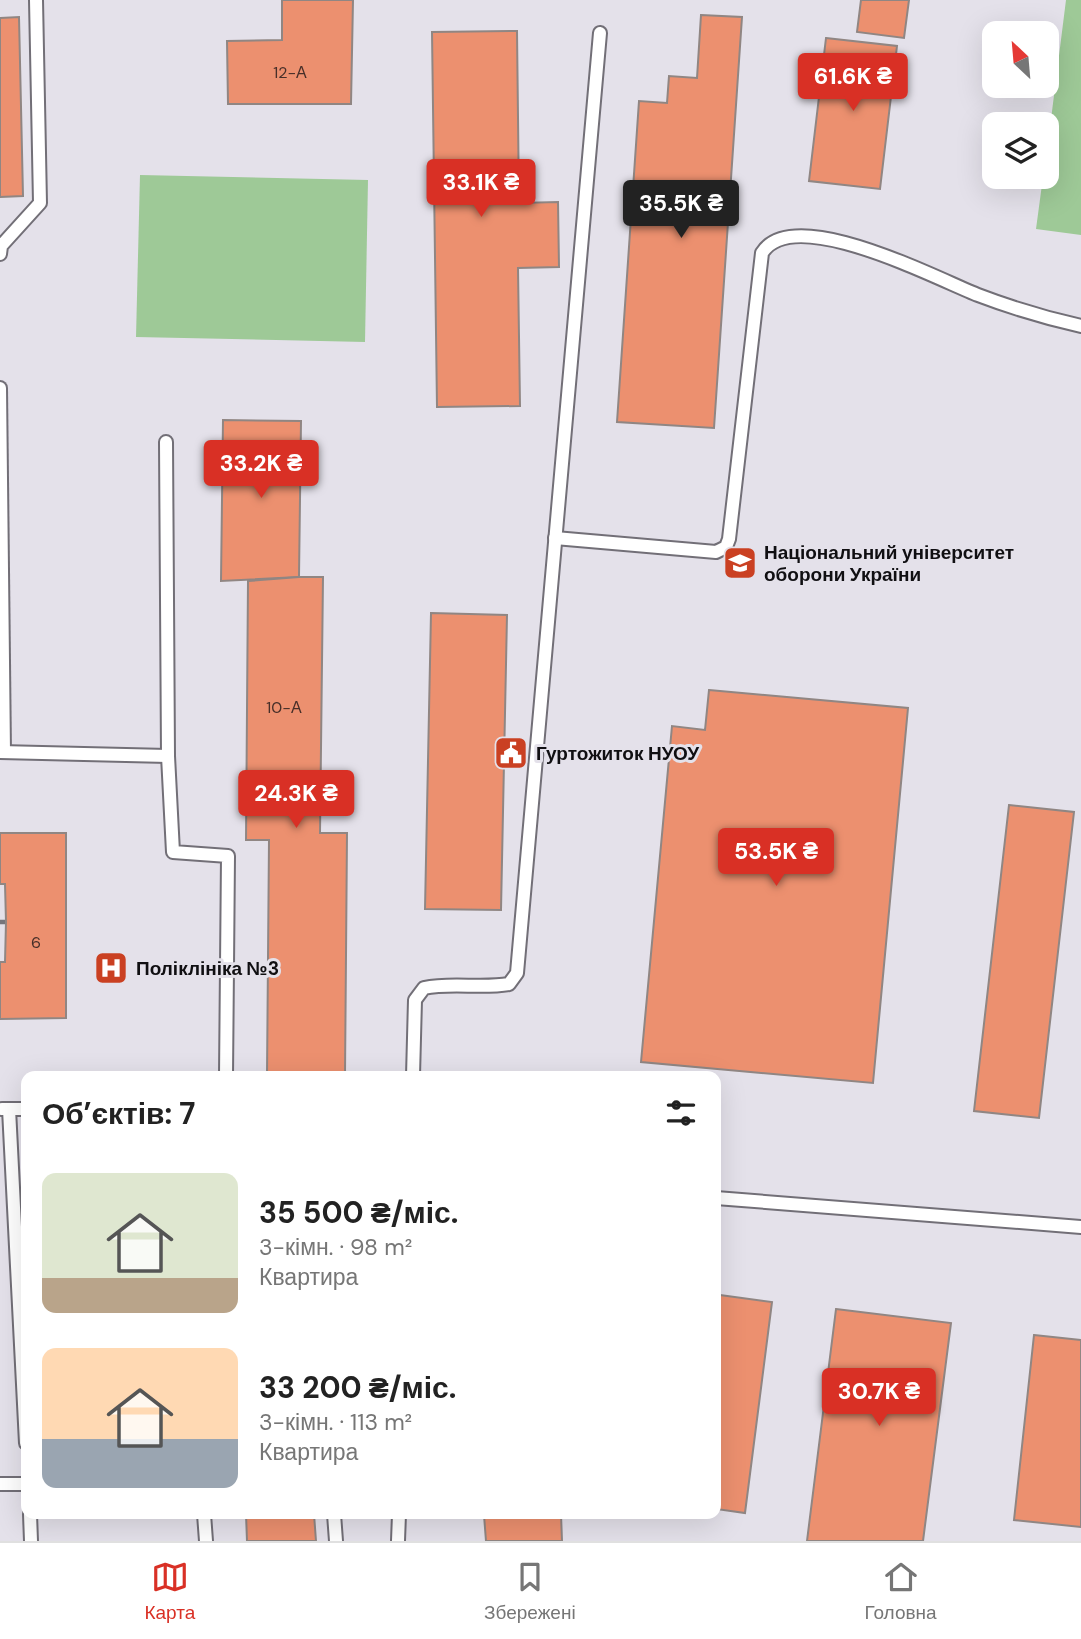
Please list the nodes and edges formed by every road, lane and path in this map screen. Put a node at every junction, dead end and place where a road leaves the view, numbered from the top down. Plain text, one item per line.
1 (36, 0) edge
2 (600, 33) dead end
3 (0, 254) edge
4 (1081, 326) edge
5 (0, 388) edge
6 (166, 442) dead end
7 (555, 538) junction
8 (2, 752) edge
9 (168, 756) junction
10 (226, 1071) edge
11 (413, 1071) edge
12 (4, 1109) edge
13 (721, 1198) edge
14 (1081, 1227) edge
15 (21, 1367) edge
16 (0, 1484) edge
17 (21, 1484) edge
18 (30, 1519) edge
19 (204, 1519) edge
20 (334, 1519) edge
21 (399, 1519) edge
22 (31, 1541) edge
23 (206, 1541) edge
24 (336, 1541) edge
25 (398, 1541) edge

1 - 3 lane
2 - 7 lane
4 - 7 lane
5 - 8 lane
6 - 9 lane
7 - 11 lane
8 - 9 lane
9 - 10 lane
12 - 15 lane
13 - 14 lane
16 - 17 lane
18 - 22 lane
19 - 23 lane
20 - 24 lane
21 - 25 lane

